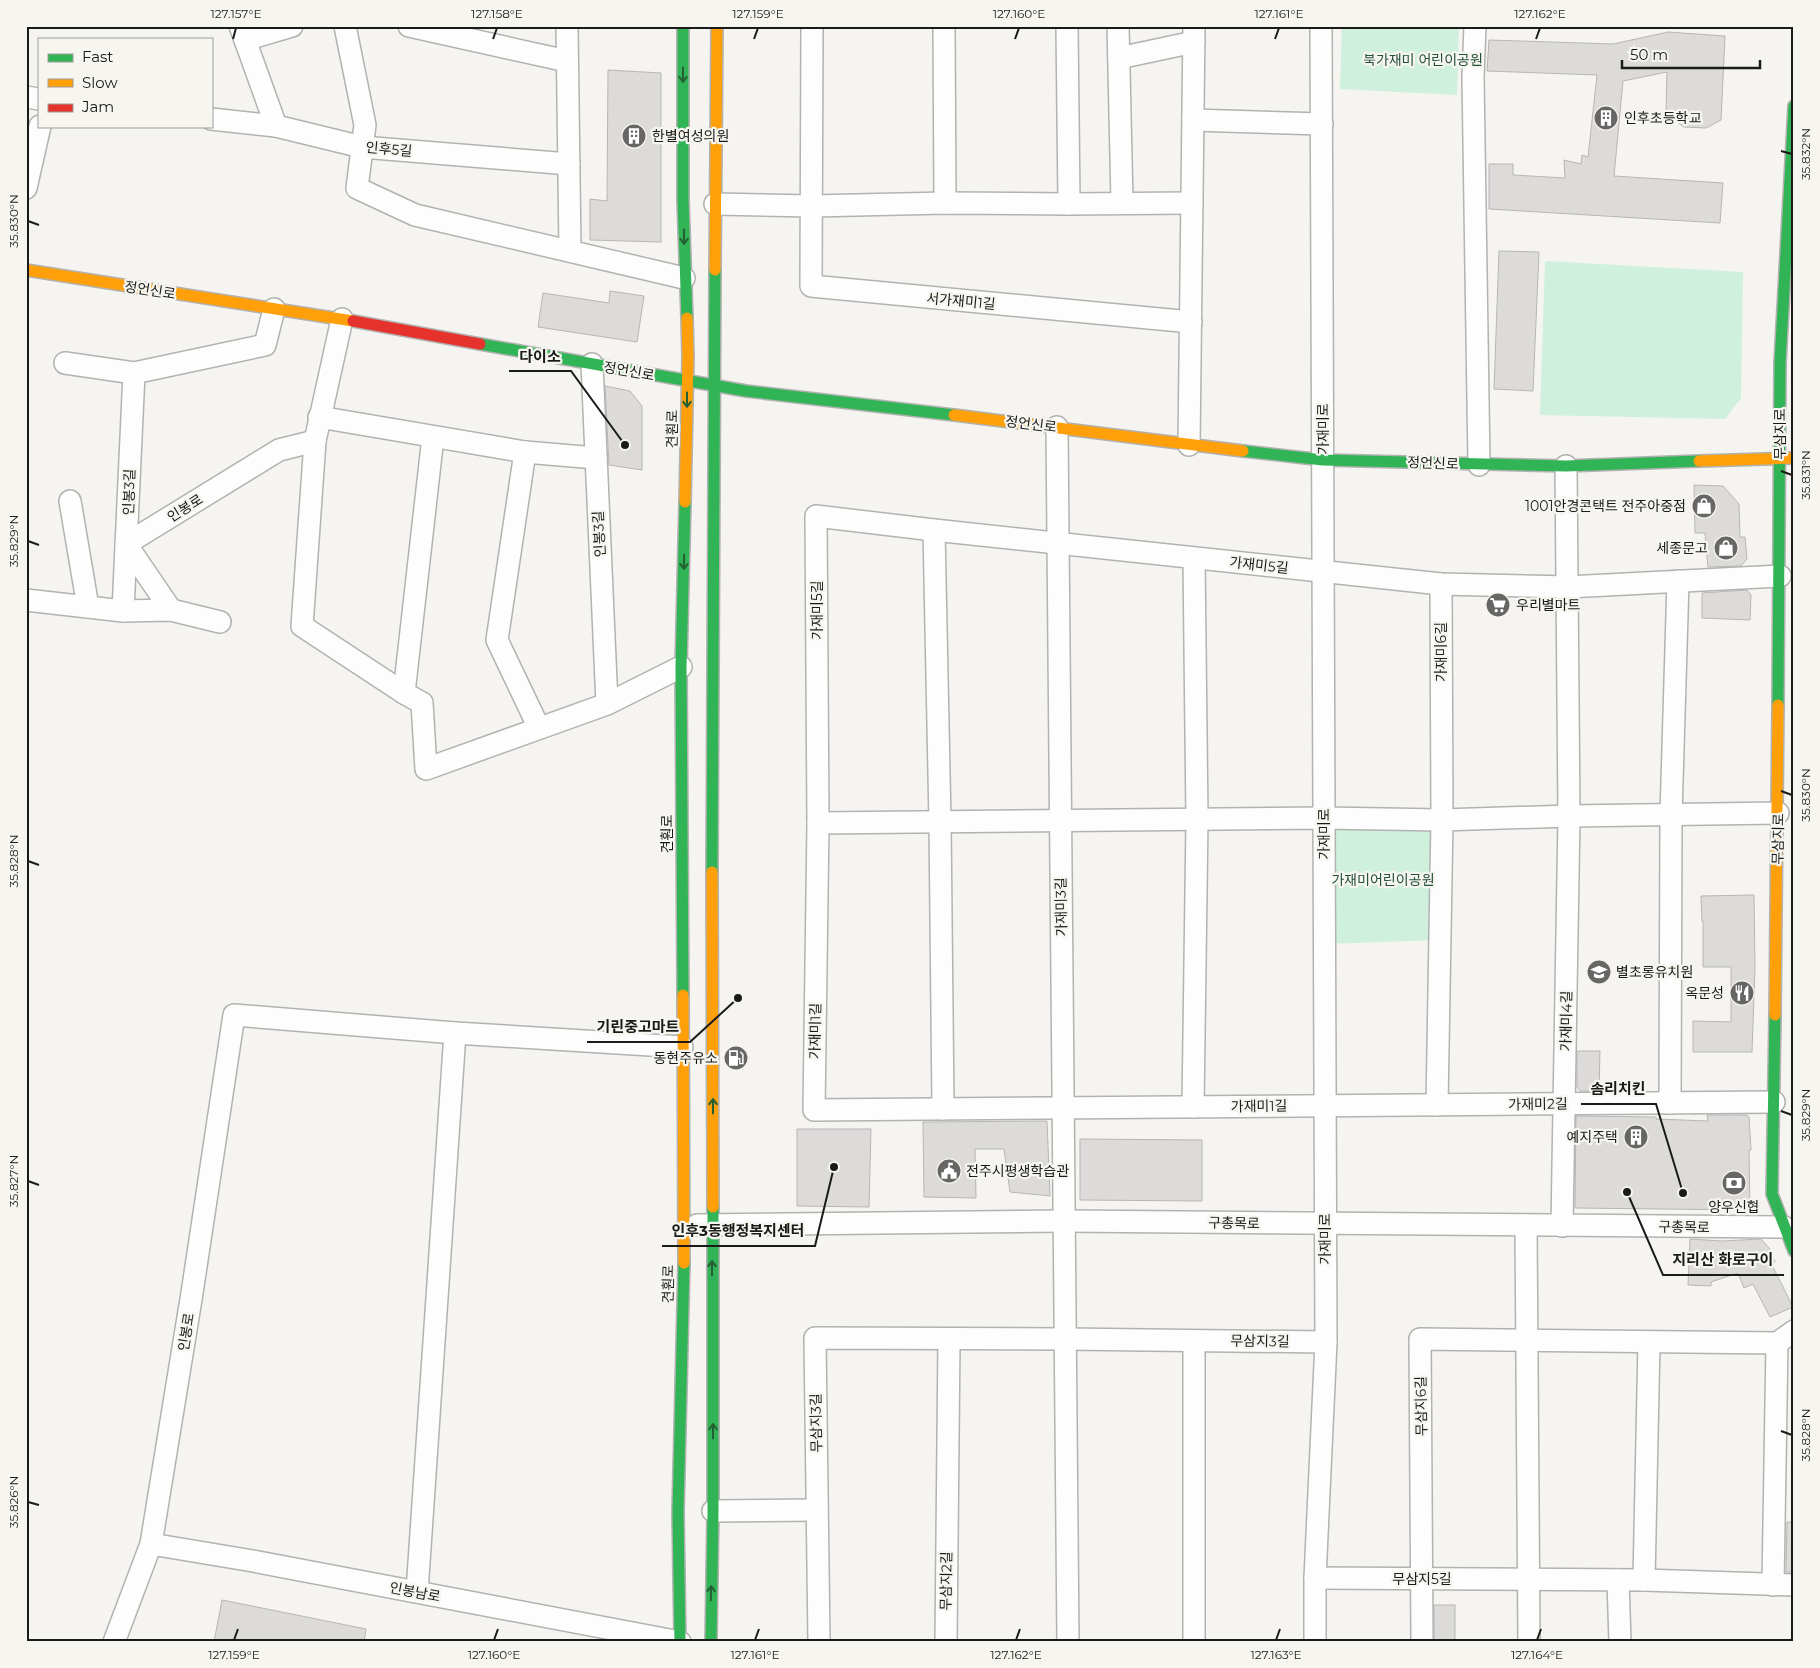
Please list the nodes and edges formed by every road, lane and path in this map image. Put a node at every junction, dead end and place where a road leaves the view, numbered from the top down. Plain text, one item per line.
1 (292, 26) edge
2 (345, 26) edge
3 (409, 26) edge
4 (568, 26) edge
5 (683, 26) edge
6 (717, 26) edge
7 (812, 26) edge
8 (944, 26) edge
9 (1067, 26) edge
10 (1118, 26) edge
11 (1321, 26) edge
12 (1475, 26) edge
13 (242, 33) edge
14 (1194, 34) edge
15 (1120, 58) junction
16 (567, 62) junction
17 (1794, 106) edge
18 (212, 119) edge
19 (1193, 120) junction
20 (1322, 124) junction
21 (276, 126) junction
22 (40, 128) edge
23 (362, 147) junction
24 (570, 164) junction
25 (26, 188) edge
26 (1122, 202) junction
27 (945, 203) junction
28 (1192, 203) junction
29 (715, 204) junction
30 (1070, 204) junction
31 (812, 206) junction
32 (570, 251) junction
33 (26, 270) edge
34 (684, 278) junction
35 (274, 309) junction
36 (342, 319) junction
37 (1191, 322) junction
38 (65, 363) dead end
39 (1787, 363) edge
40 (592, 364) junction
41 (134, 373) junction
42 (688, 380) junction
43 (714, 385) junction
44 (319, 417) junction
45 (1057, 427) junction
46 (434, 437) junction
47 (315, 441) junction
48 (1189, 445) junction
49 (525, 452) junction
50 (596, 458) junction
51 (1794, 458) edge
52 (1780, 459) junction
53 (1323, 460) junction
54 (1479, 465) junction
55 (1566, 466) junction
56 (70, 501) dead end
57 (934, 530) junction
58 (126, 544) junction
59 (1058, 544) junction
60 (1194, 558) junction
61 (1323, 572) junction
62 (1780, 576) junction
63 (1678, 581) junction
64 (1441, 584) junction
65 (1568, 587) junction
66 (26, 600) edge
67 (88, 607) junction
68 (171, 610) junction
69 (122, 611) junction
70 (220, 622) dead end
71 (681, 667) junction
72 (404, 694) junction
73 (607, 704) junction
74 (540, 728) junction
75 (1778, 813) junction
76 (1671, 815) junction
77 (1569, 816) junction
78 (1324, 818) junction
79 (1197, 820) junction
80 (1442, 820) junction
81 (1060, 821) junction
82 (940, 822) junction
83 (818, 823) junction
84 (455, 1033) junction
85 (682, 1047) junction
86 (1774, 1102) junction
87 (1565, 1103) junction
88 (1670, 1103) junction
89 (1437, 1105) junction
90 (1325, 1106) junction
91 (1192, 1107) junction
92 (1063, 1108) junction
93 (943, 1109) junction
94 (1064, 1222) junction
95 (712, 1224) junction
96 (1325, 1224) junction
97 (1526, 1225) junction
98 (684, 1226) junction
99 (1562, 1226) junction
100 (1784, 1228) junction
101 (1794, 1251) edge
102 (1785, 1337) edge
103 (949, 1339) junction
104 (1065, 1339) junction
105 (1194, 1340) junction
106 (1527, 1340) junction
107 (1326, 1342) junction
108 (1649, 1342) junction
109 (1775, 1477) joint
110 (817, 1510) junction
111 (713, 1511) junction
112 (151, 1544) junction
113 (1315, 1578) junction
114 (1528, 1579) junction
115 (1422, 1580) junction
116 (1618, 1580) junction
117 (1644, 1580) junction
118 (1783, 1585) edge
119 (417, 1592) junction
120 (711, 1640) edge
121 (114, 1642) edge
122 (680, 1642) edge
123 (819, 1642) edge
124 (946, 1642) edge
125 (1068, 1642) edge
126 (1194, 1642) edge
127 (1315, 1642) edge
128 (1422, 1642) edge
129 (1529, 1642) edge
130 (1620, 1642) edge

1 - 13 street
2 - 23 street
3 - 16 street
4 - 16 street
5 -> 34 street, 견훤로
6 - 29 street
7 - 31 street, 서가재미1길
8 - 27 street
9 - 30 street
10 - 15 street
11 - 20 street, 가재미로
12 - 54 street
13 - 21 street
14 - 15 street
14 - 19 street
15 - 26 street
16 - 24 street
17 - 39 street, 무삼지로
18 - 21 street, 인후5길
19 - 20 street
19 - 28 street
20 - 53 street, 가재미로
21 - 23 street, 인후5길
22 - 25 street
23 - 24 street, 인후5길
23 - 32 street
24 - 32 street
26 - 28 street
26 - 30 street
27 - 30 street
27 - 31 street
28 - 37 street
29 - 31 street
29 - 43 street
31 - 37 street, 서가재미1길
32 - 34 street
33 - 35 street, 정언신로
34 - 42 street, 견훤로
35 - 36 street, 정언신로
35 - 41 street
36 - 40 street, 정언신로
36 - 44 street
37 - 48 street
38 - 41 street
39 - 52 street, 무삼지로
40 - 42 street, 정언신로
40 - 50 street, 인봉3길
41 - 58 street, 인봉3길
42 - 43 street, 정언신로
42 -> 71 street, 견훤로
43 - 45 street, 정언신로
95 -> 43 street
44 - 46 street
44 - 47 street
45 - 48 street, 정언신로
45 - 59 street
46 - 49 street
46 - 72 street
47 - 58 street, 인봉로
47 - 72 street
48 - 53 street, 정언신로
49 - 50 street
49 - 74 street
50 - 73 street, 인봉3길
51 - 52 street, 정언신로
52 - 55 street, 정언신로
52 - 62 street, 무삼지로
53 - 54 street, 정언신로
53 - 61 street, 가재미로
54 - 55 street, 정언신로
55 - 65 street
56 - 67 street
57 - 59 street, 가재미5길
57 - 82 street
57 - 83 street, 가재미5길
58 - 68 street
58 - 69 street, 인봉3길
59 - 60 street, 가재미5길
59 - 81 street, 가재미3길
60 - 61 street, 가재미5길
60 - 79 street
61 - 64 street
61 - 78 street, 가재미로
62 - 63 street
62 - 75 street, 무삼지로
63 - 65 street
63 - 76 street
64 - 65 street
64 - 80 street, 가재미6길
65 - 77 street, 가재미4길
66 - 67 street
67 - 69 street
68 - 69 street
68 - 70 street
71 - 73 street
71 - 85 street, 견훤로
72 - 74 street
73 - 74 street
75 - 76 street
75 - 86 street, 무삼지로
76 - 77 street
76 - 88 street
77 - 80 street
77 - 87 street, 가재미4길
78 - 79 street
78 - 80 street
78 - 90 street, 가재미로
79 - 81 street
79 - 91 street
80 - 89 street
81 - 82 street
81 - 92 street, 가재미3길
82 - 83 street
82 - 93 street
83 - 93 street, 가재미1길
84 - 85 street
84 - 112 street, 인봉로
84 - 119 street
85 - 98 street, 견훤로
86 - 88 street, 가재미2길
86 - 100 street, 무삼지로
87 - 88 street, 가재미2길
87 - 89 street, 가재미2길
87 - 99 street, 가재미4길
89 - 90 street, 가재미2길
90 - 91 street, 가재미1길
90 - 96 street, 가재미로
91 - 92 street, 가재미1길
92 - 93 street, 가재미1길
92 - 94 street
94 - 95 street, 구총목로
94 - 96 street, 구총목로
94 - 104 street
95 - 98 street, 구총목로
111 -> 95 street
96 - 97 street, 구총목로
96 - 107 street, 가재미로
97 - 99 street, 구총목로
97 - 106 street
98 - 122 street, 견훤로
99 - 100 street, 구총목로
100 - 101 street, 무삼지로
102 - 108 street, 무삼지6길
102 - 109 street, 무삼지6길
103 - 104 street, 무삼지3길
103 - 110 street, 무삼지3길
103 - 124 street, 무삼지2길
104 - 105 street, 무삼지3길
104 - 125 street
105 - 107 street, 무삼지3길
105 - 126 street
106 - 108 street, 무삼지6길
106 - 114 street
106 - 115 street, 무삼지6길
107 - 113 street, 가재미로
108 - 117 street
109 - 118 street, 무삼지5길
110 - 111 street
110 - 123 street, 무삼지3길
120 -> 111 street
112 - 119 street, 인봉남로
112 - 121 street, 인봉로
113 - 115 street, 무삼지5길
113 - 127 street, 가재미로
114 - 115 street, 무삼지5길
114 - 116 street, 무삼지5길
114 - 129 street
115 - 128 street
116 - 117 street, 무삼지5길
116 - 130 street
117 - 118 street, 무삼지5길
119 - 122 street, 인봉남로
120 - 122 street, 인봉남로

